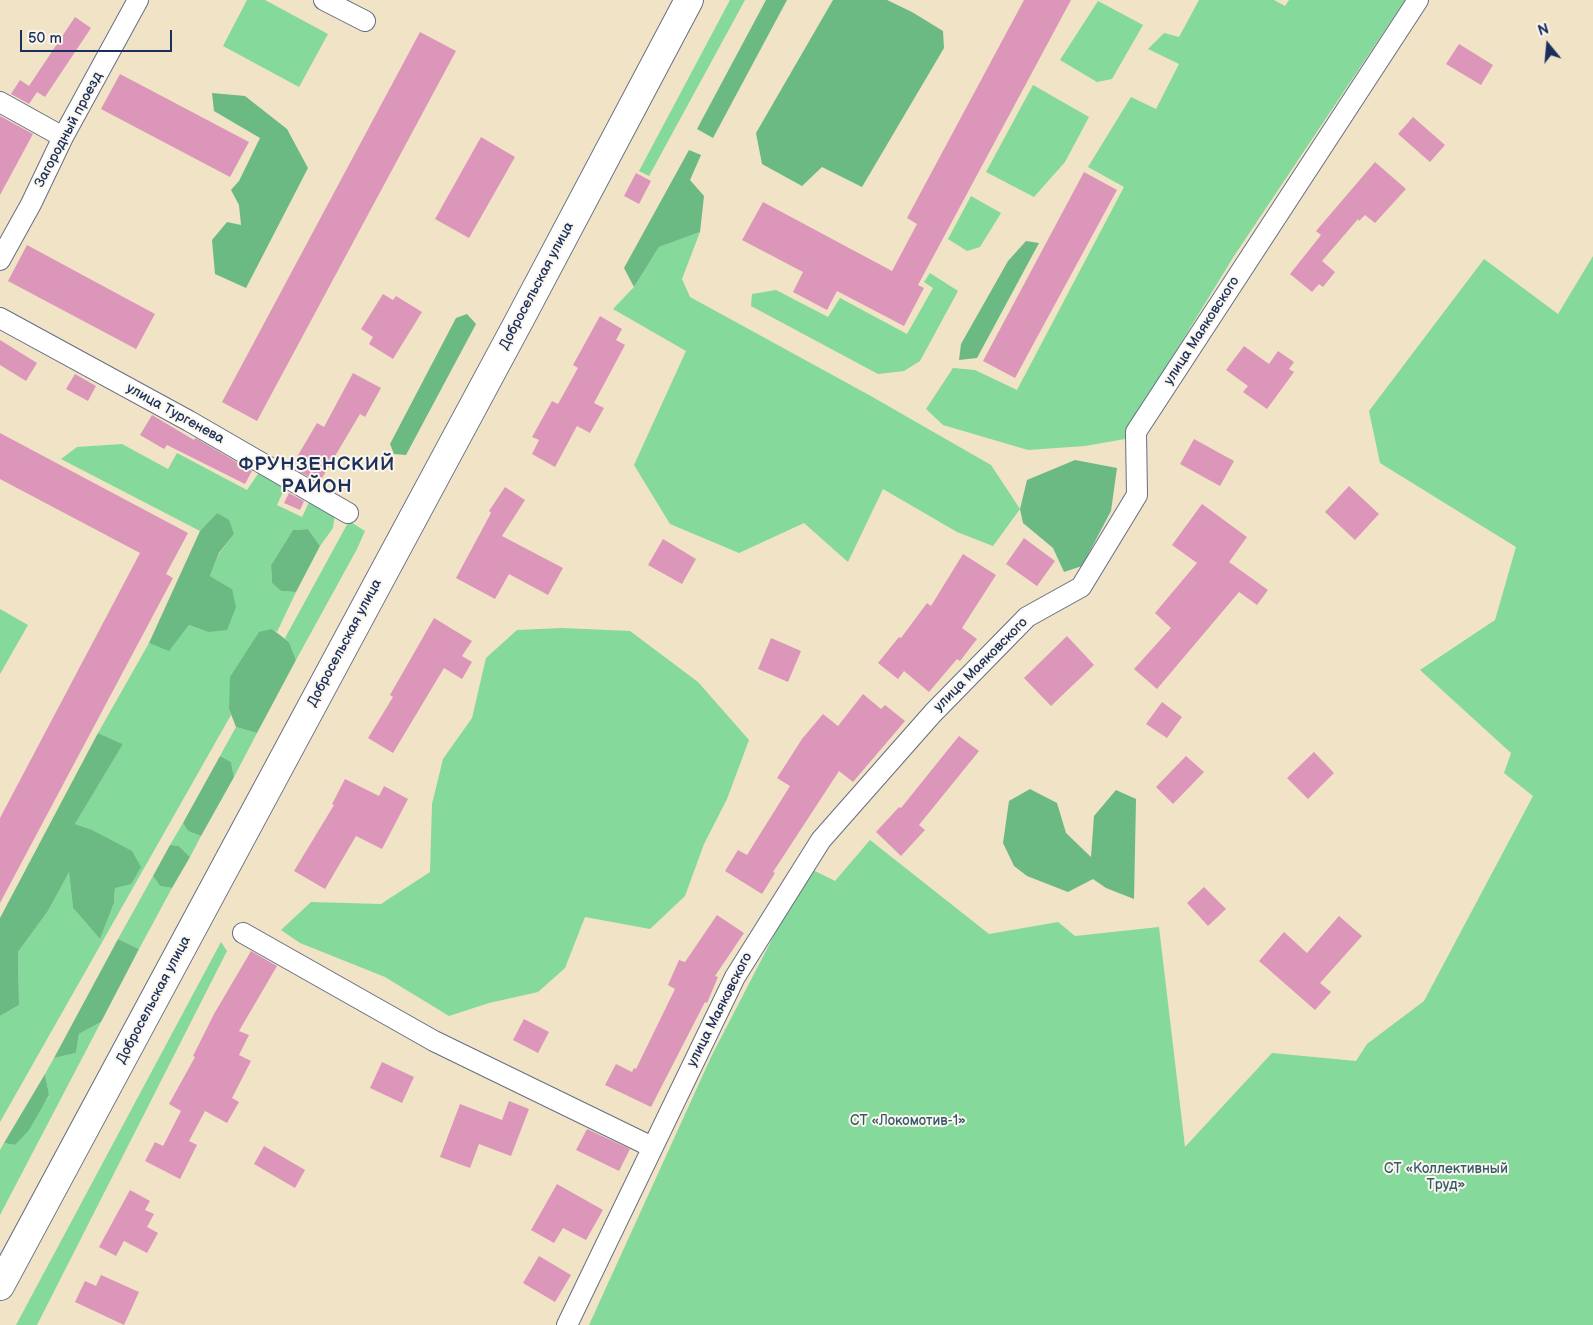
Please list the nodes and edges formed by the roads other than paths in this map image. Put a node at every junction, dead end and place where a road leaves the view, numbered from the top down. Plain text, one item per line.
1 (138, 0) edge
2 (324, 0) edge
3 (689, 0) edge
4 (1418, 0) edge
5 (365, 20) dead end
6 (0, 102) edge
7 (63, 137) junction
8 (0, 260) edge
9 (0, 318) edge
10 (348, 513) dead end
11 (243, 933) dead end
12 (652, 1147) junction
13 (0, 1286) edge
14 (567, 1325) edge

1 - 7 street, Загородный проезд
2 - 5 street
3 - 13 main road, Добросельская улица
4 - 12 street, улица Маяковского
6 - 7 street
7 - 8 street, Загородный проезд
9 - 10 street, улица Тургенева
11 - 12 street
12 - 14 street, улица Маяковского

